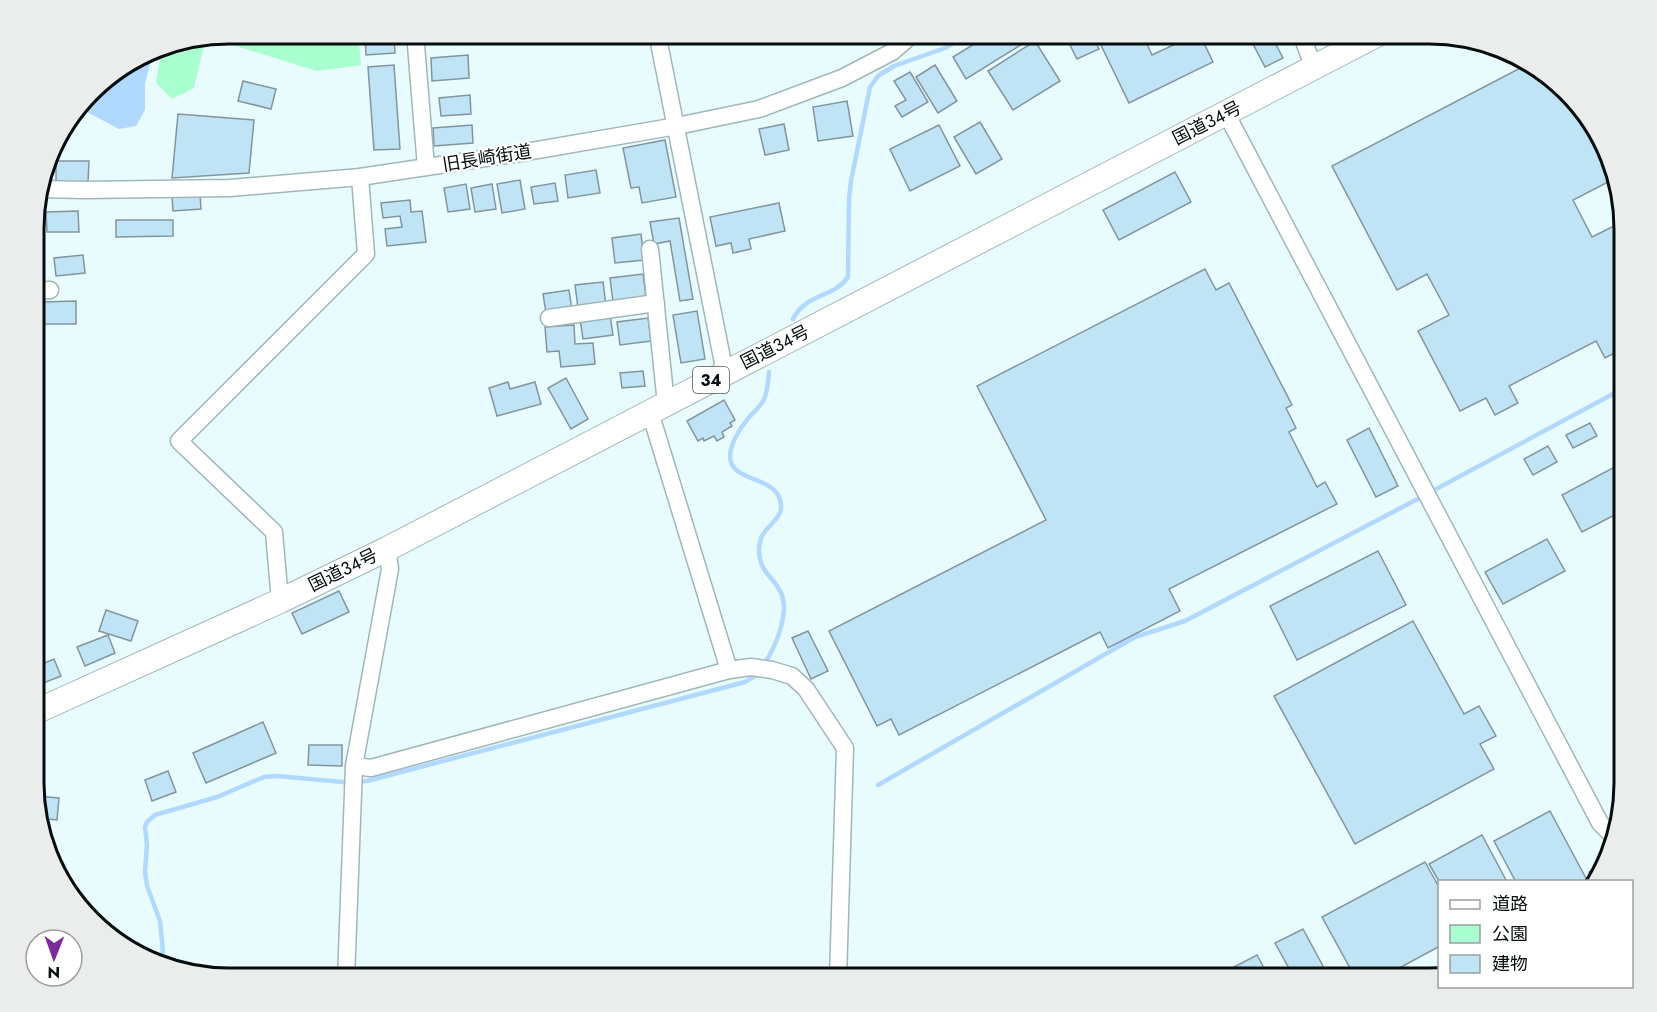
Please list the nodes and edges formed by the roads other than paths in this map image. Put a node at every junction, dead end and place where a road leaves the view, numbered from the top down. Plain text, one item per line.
1 (416, 44) edge
2 (659, 44) edge
3 (892, 44) edge
4 (901, 44) edge
5 (1305, 44) edge
6 (1360, 44) edge
7 (892, 52) junction
8 (1314, 69) junction
9 (1226, 113) junction
10 (676, 126) junction
11 (426, 167) junction
12 (360, 177) junction
13 (48, 189) edge
14 (650, 249) dead end
15 (656, 303) junction
16 (549, 318) dead end
17 (725, 373) junction
18 (658, 408) junction
19 (387, 549) junction
20 (280, 601) junction
21 (729, 670) junction
22 (44, 708) edge
23 (354, 766) junction
24 (1607, 830) edge
25 (346, 968) edge
26 (838, 968) edge

1 - 11 street
2 - 10 street
3 - 7 street
4 - 7 street, 旧長崎街道
5 - 8 street
6 - 8 highway, 国道34号 / 34
7 - 10 street, 旧長崎街道
8 - 9 highway, 国道34号 / 34
9 - 17 highway, 国道34号 / 34
9 - 24 street
10 - 11 street, 旧長崎街道
10 - 17 street
11 - 12 street, 旧長崎街道
12 - 13 street, 旧長崎街道
12 - 20 street
14 - 15 street
15 - 16 street
15 - 18 street
17 - 18 highway, 国道34号 / 34
18 - 19 highway, 国道34号 / 34
18 - 21 street
19 - 20 highway, 国道34号 / 34
19 - 23 street
20 - 22 highway, 国道34号 / 34
21 - 23 street
21 - 26 street
23 - 25 street

